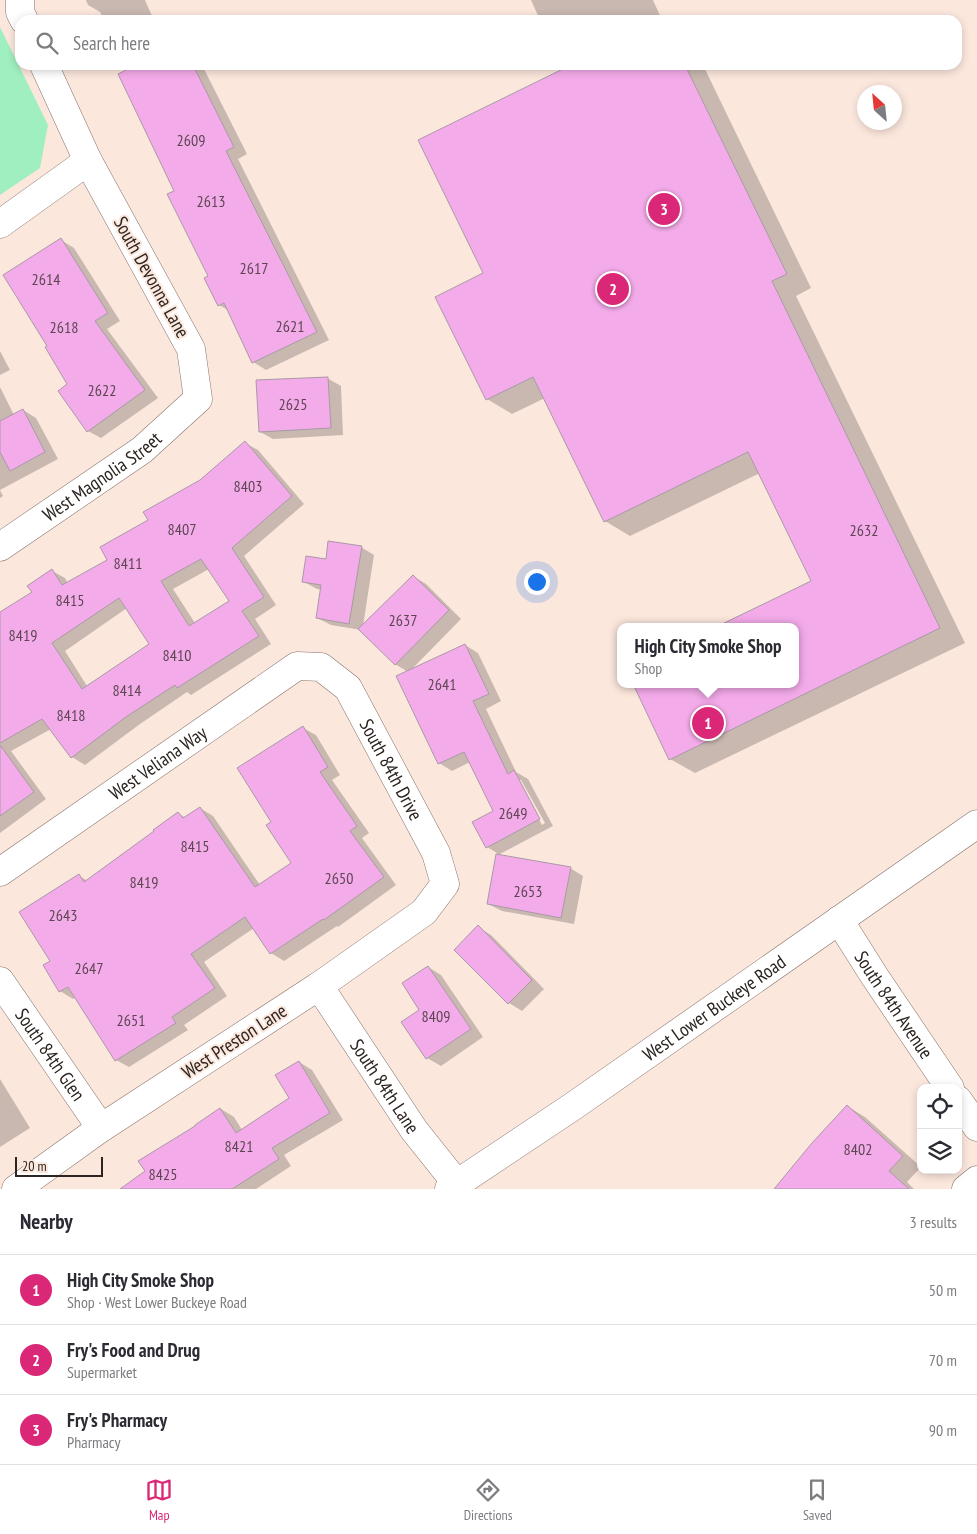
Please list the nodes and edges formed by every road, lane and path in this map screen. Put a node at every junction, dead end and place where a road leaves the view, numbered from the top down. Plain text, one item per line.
1 (20, 0) edge
2 (22, 15) edge
3 (46, 70) edge
4 (88, 161) junction
5 (0, 224) edge
6 (198, 399) joint
7 (0, 547) edge
8 (321, 667) joint
9 (977, 824) edge
10 (0, 872) edge
11 (445, 884) joint
12 (840, 920) junction
13 (0, 981) edge
14 (319, 986) junction
15 (947, 1084) edge
16 (962, 1106) edge
17 (977, 1127) edge
18 (101, 1128) junction
19 (977, 1180) edge
20 (453, 1186) edge
21 (16, 1189) edge
22 (966, 1189) edge

1 - 2 street
3 - 4 street, South Devonna Lane
4 - 5 street
4 - 6 street, South Devonna Lane
6 - 7 street, West Magnolia Street
8 - 10 street, West Veliana Way
8 - 11 street, South 84th Drive
9 - 12 street, West Lower Buckeye Road
11 - 14 street, West Preston Lane
12 - 15 street, South 84th Avenue
12 - 20 street, West Lower Buckeye Road
13 - 18 street, South 84th Glen
14 - 18 street, West Preston Lane
14 - 20 street, South 84th Lane
16 - 17 street
18 - 21 street, West Preston Lane
19 - 22 street

